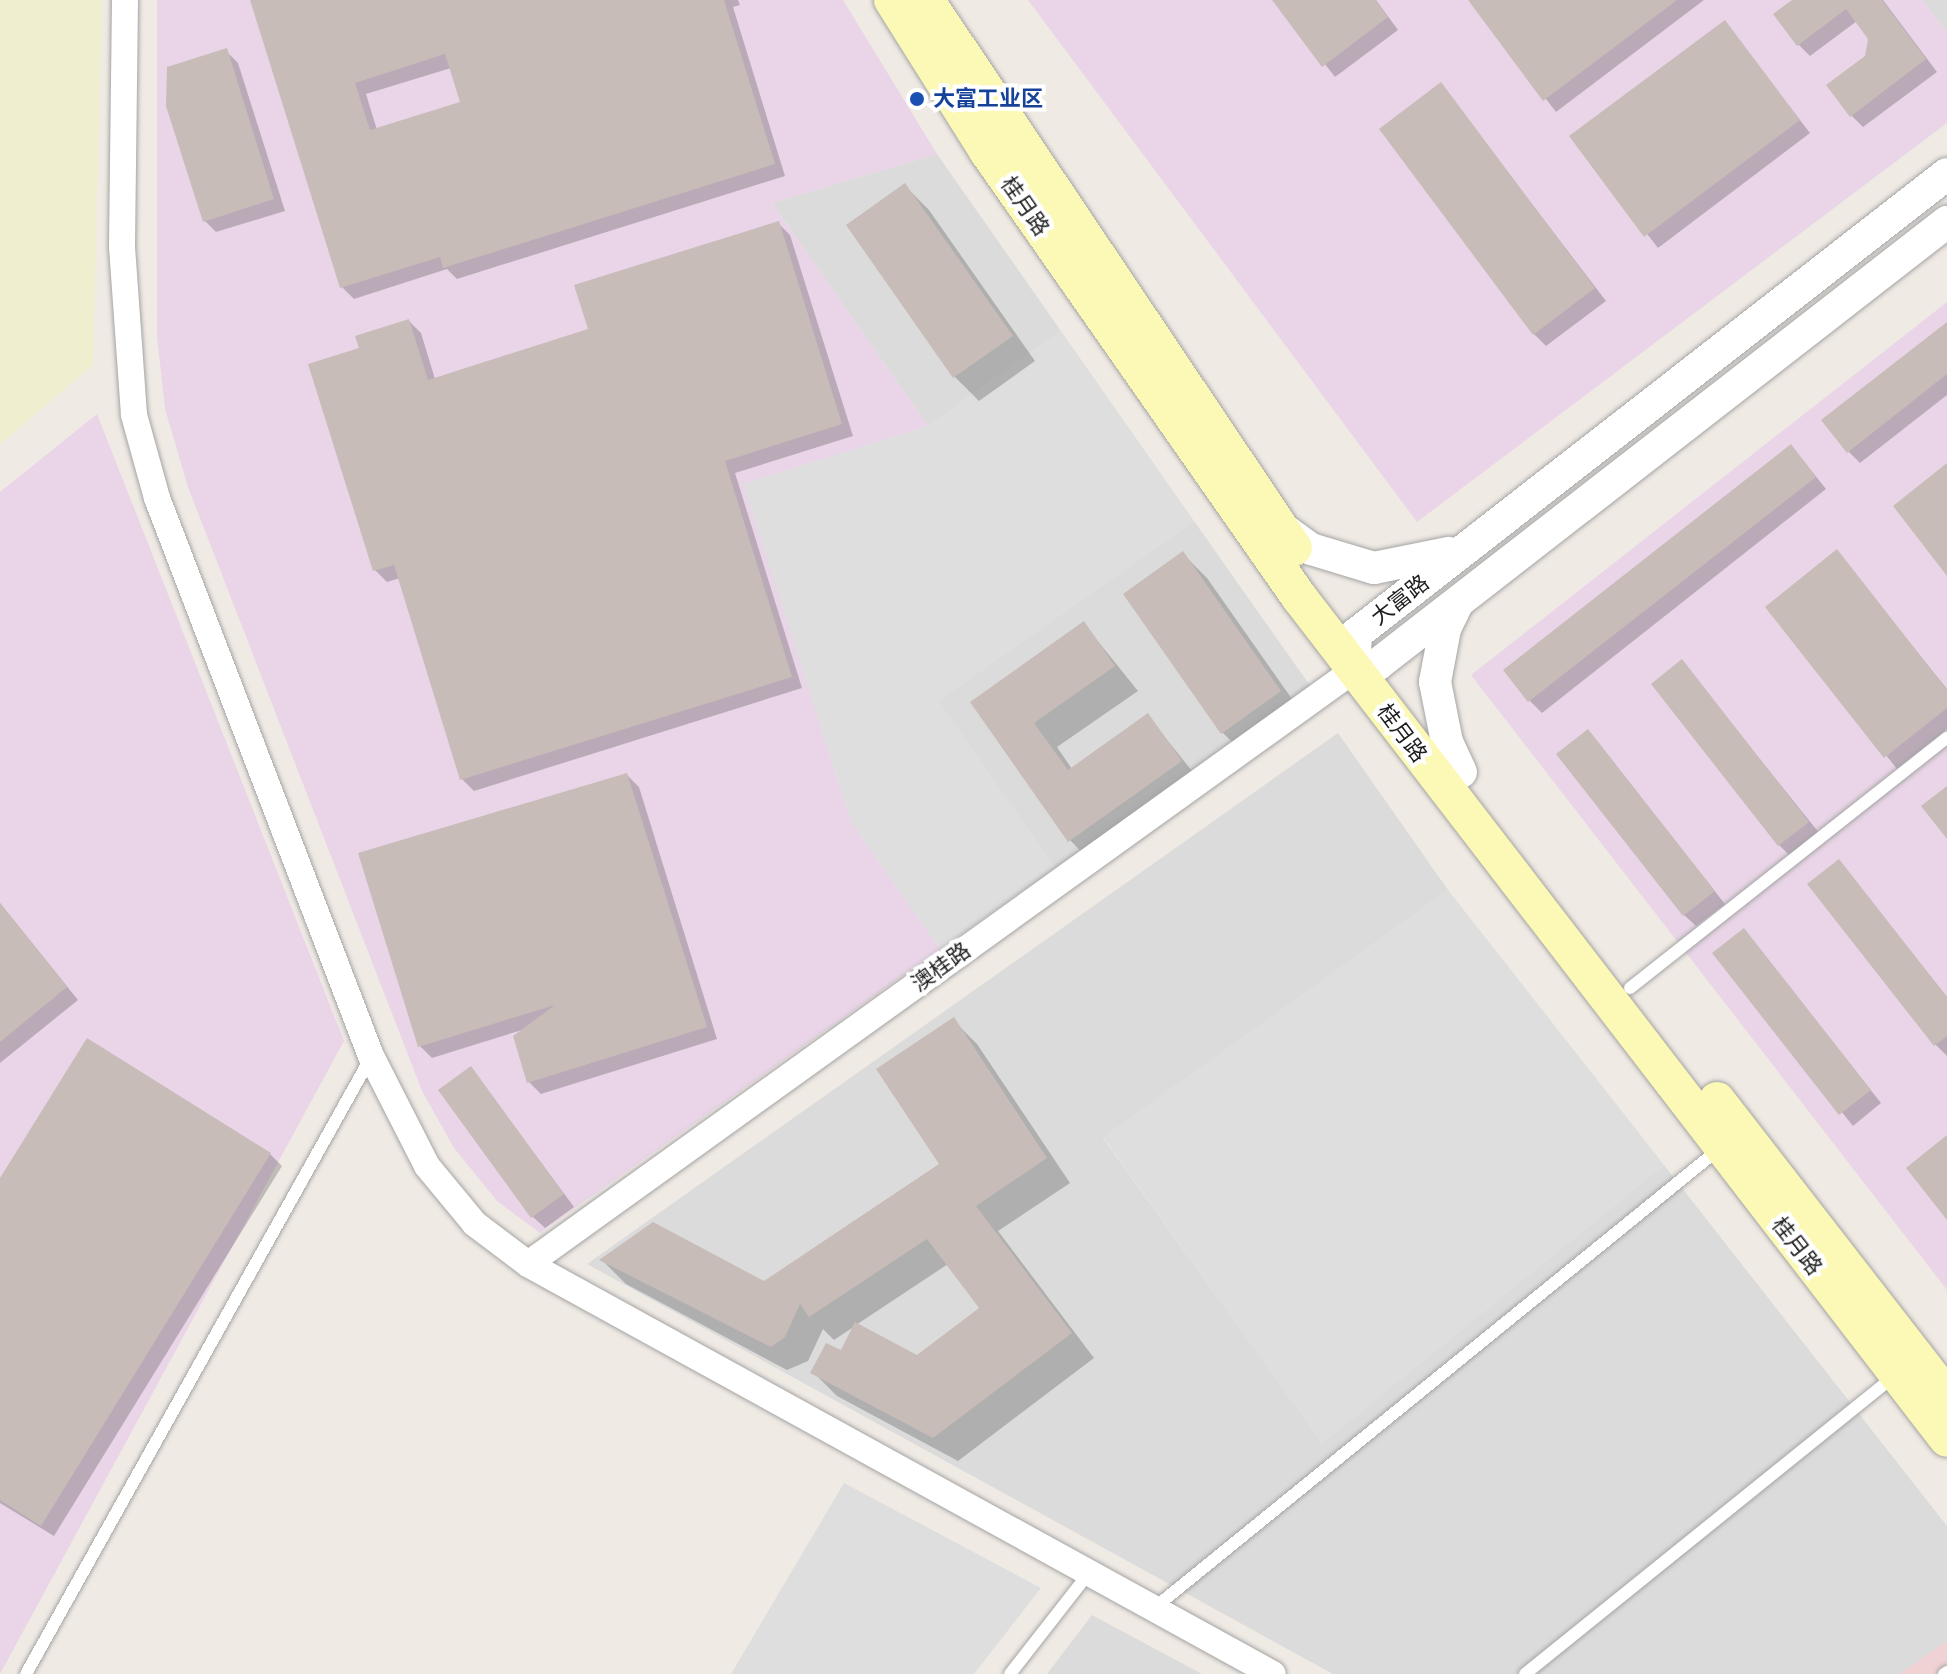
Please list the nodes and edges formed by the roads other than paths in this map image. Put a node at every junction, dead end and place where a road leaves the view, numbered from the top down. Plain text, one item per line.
1 (125, 0) edge
2 (892, 0) edge
3 (926, 0) edge
4 (1947, 174) edge
5 (1947, 222) edge
6 (1528, 500) junction
7 (1279, 526) junction
8 (1550, 529) junction
9 (1473, 543) junction
10 (1459, 601) junction
11 (1356, 634) junction
12 (1366, 667) junction
13 (1947, 738) edge
14 (1461, 772) junction
15 (1630, 988) junction
16 (371, 1056) junction
17 (1721, 1147) junction
18 (528, 1264) junction
19 (1897, 1374) junction
20 (1947, 1396) edge
21 (1947, 1439) edge
22 (1089, 1573) junction
23 (1153, 1609) junction
24 (26, 1674) edge
25 (1010, 1674) edge
26 (1273, 1674) edge
27 (1525, 1674) edge

1 - 16 street
2 - 12 main road, 桂月路
3 - 7 main road, 桂月路
4 - 6 street, 大富路
5 - 8 street, 大富路
6 - 8 street
6 - 9 street, 大富路
7 - 9 street
7 - 11 main road, 桂月路
8 - 10 street, 大富路
9 - 11 street, 大富路
10 - 12 street, 大富路
10 - 14 street
11 - 12 main road, 桂月路
12 - 14 main road, 桂月路
12 - 17 main road, 桂月路
12 - 18 street, 澳桂路
13 - 15 lane
14 - 15 main road, 桂月路
15 - 20 main road, 桂月路
16 - 18 street
16 - 24 lane
17 - 19 main road, 桂月路
17 - 23 lane
18 - 22 street
19 - 21 main road, 桂月路
19 - 27 lane
22 - 23 street
22 - 25 lane
23 - 26 street

